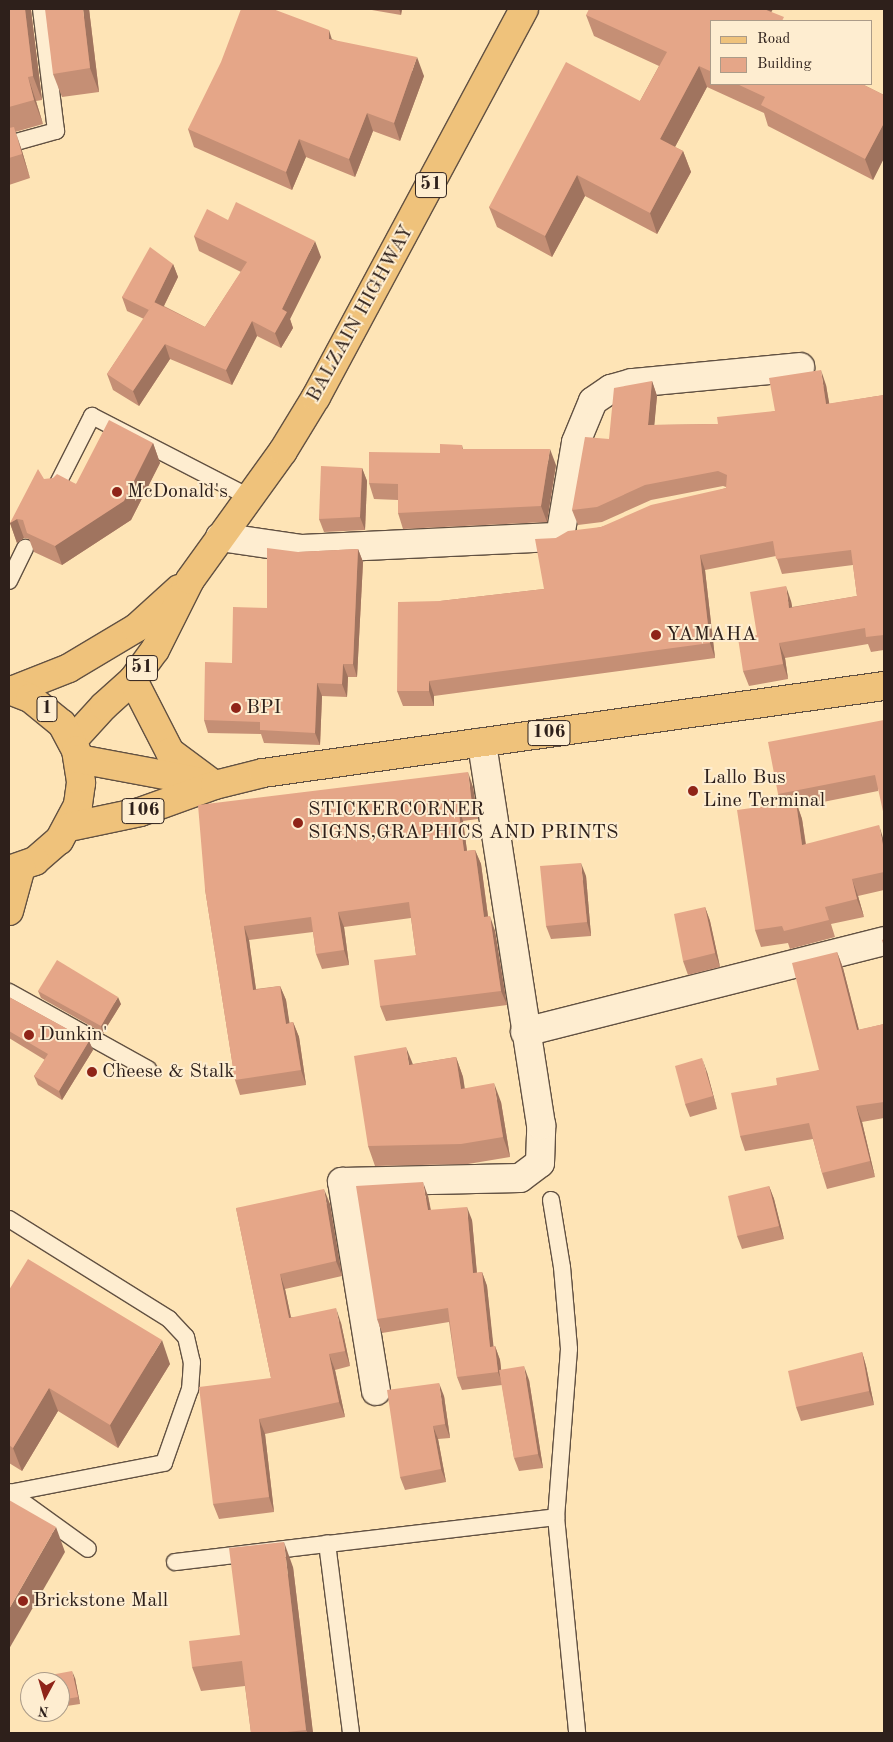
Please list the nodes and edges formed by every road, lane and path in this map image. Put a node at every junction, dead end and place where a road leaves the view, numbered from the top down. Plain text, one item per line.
1 (41, 9) edge
2 (524, 9) edge
3 (9, 144) edge
4 (800, 367) dead end
5 (55, 489) edge
6 (249, 497) junction
7 (220, 537) junction
8 (25, 548) edge
9 (9, 580) edge
10 (190, 580) junction
11 (133, 680) junction
12 (884, 686) edge
13 (10, 691) edge
14 (482, 743) junction
15 (75, 750) junction
16 (215, 785) junction
17 (69, 827) junction
18 (15, 869) edge
19 (9, 910) edge
20 (884, 940) edge
21 (9, 992) edge
22 (524, 1032) junction
23 (148, 1069) dead end
24 (551, 1200) dead end
25 (9, 1220) edge
26 (376, 1391) dead end
27 (9, 1492) edge
28 (556, 1517) junction
29 (327, 1544) junction
30 (88, 1549) dead end
31 (175, 1562) dead end
32 (351, 1733) edge
33 (577, 1733) edge

1 - 3 lane
2 - 6 main road, BALZAIN HIGHWAY / 51
4 - 7 street
5 - 6 lane
6 - 7 main road, BALZAIN HIGHWAY / 51
7 - 10 main road, BALZAIN HIGHWAY / 51
8 - 9 lane
10 - 11 main road, 51
10 - 13 main road, 51
11 - 15 main road, 51
11 - 16 main road
12 - 14 main road, 106
13 - 15 main road, 1
14 - 16 main road, 106
14 - 22 street
15 - 16 main road, 106
15 - 17 main road
16 - 17 main road, 106
17 - 18 main road
18 - 19 main road
20 - 22 street
21 - 23 lane
22 - 26 street
24 - 28 lane
25 - 27 lane
27 - 30 lane
28 - 29 lane
28 - 33 lane
29 - 31 lane
29 - 32 lane

